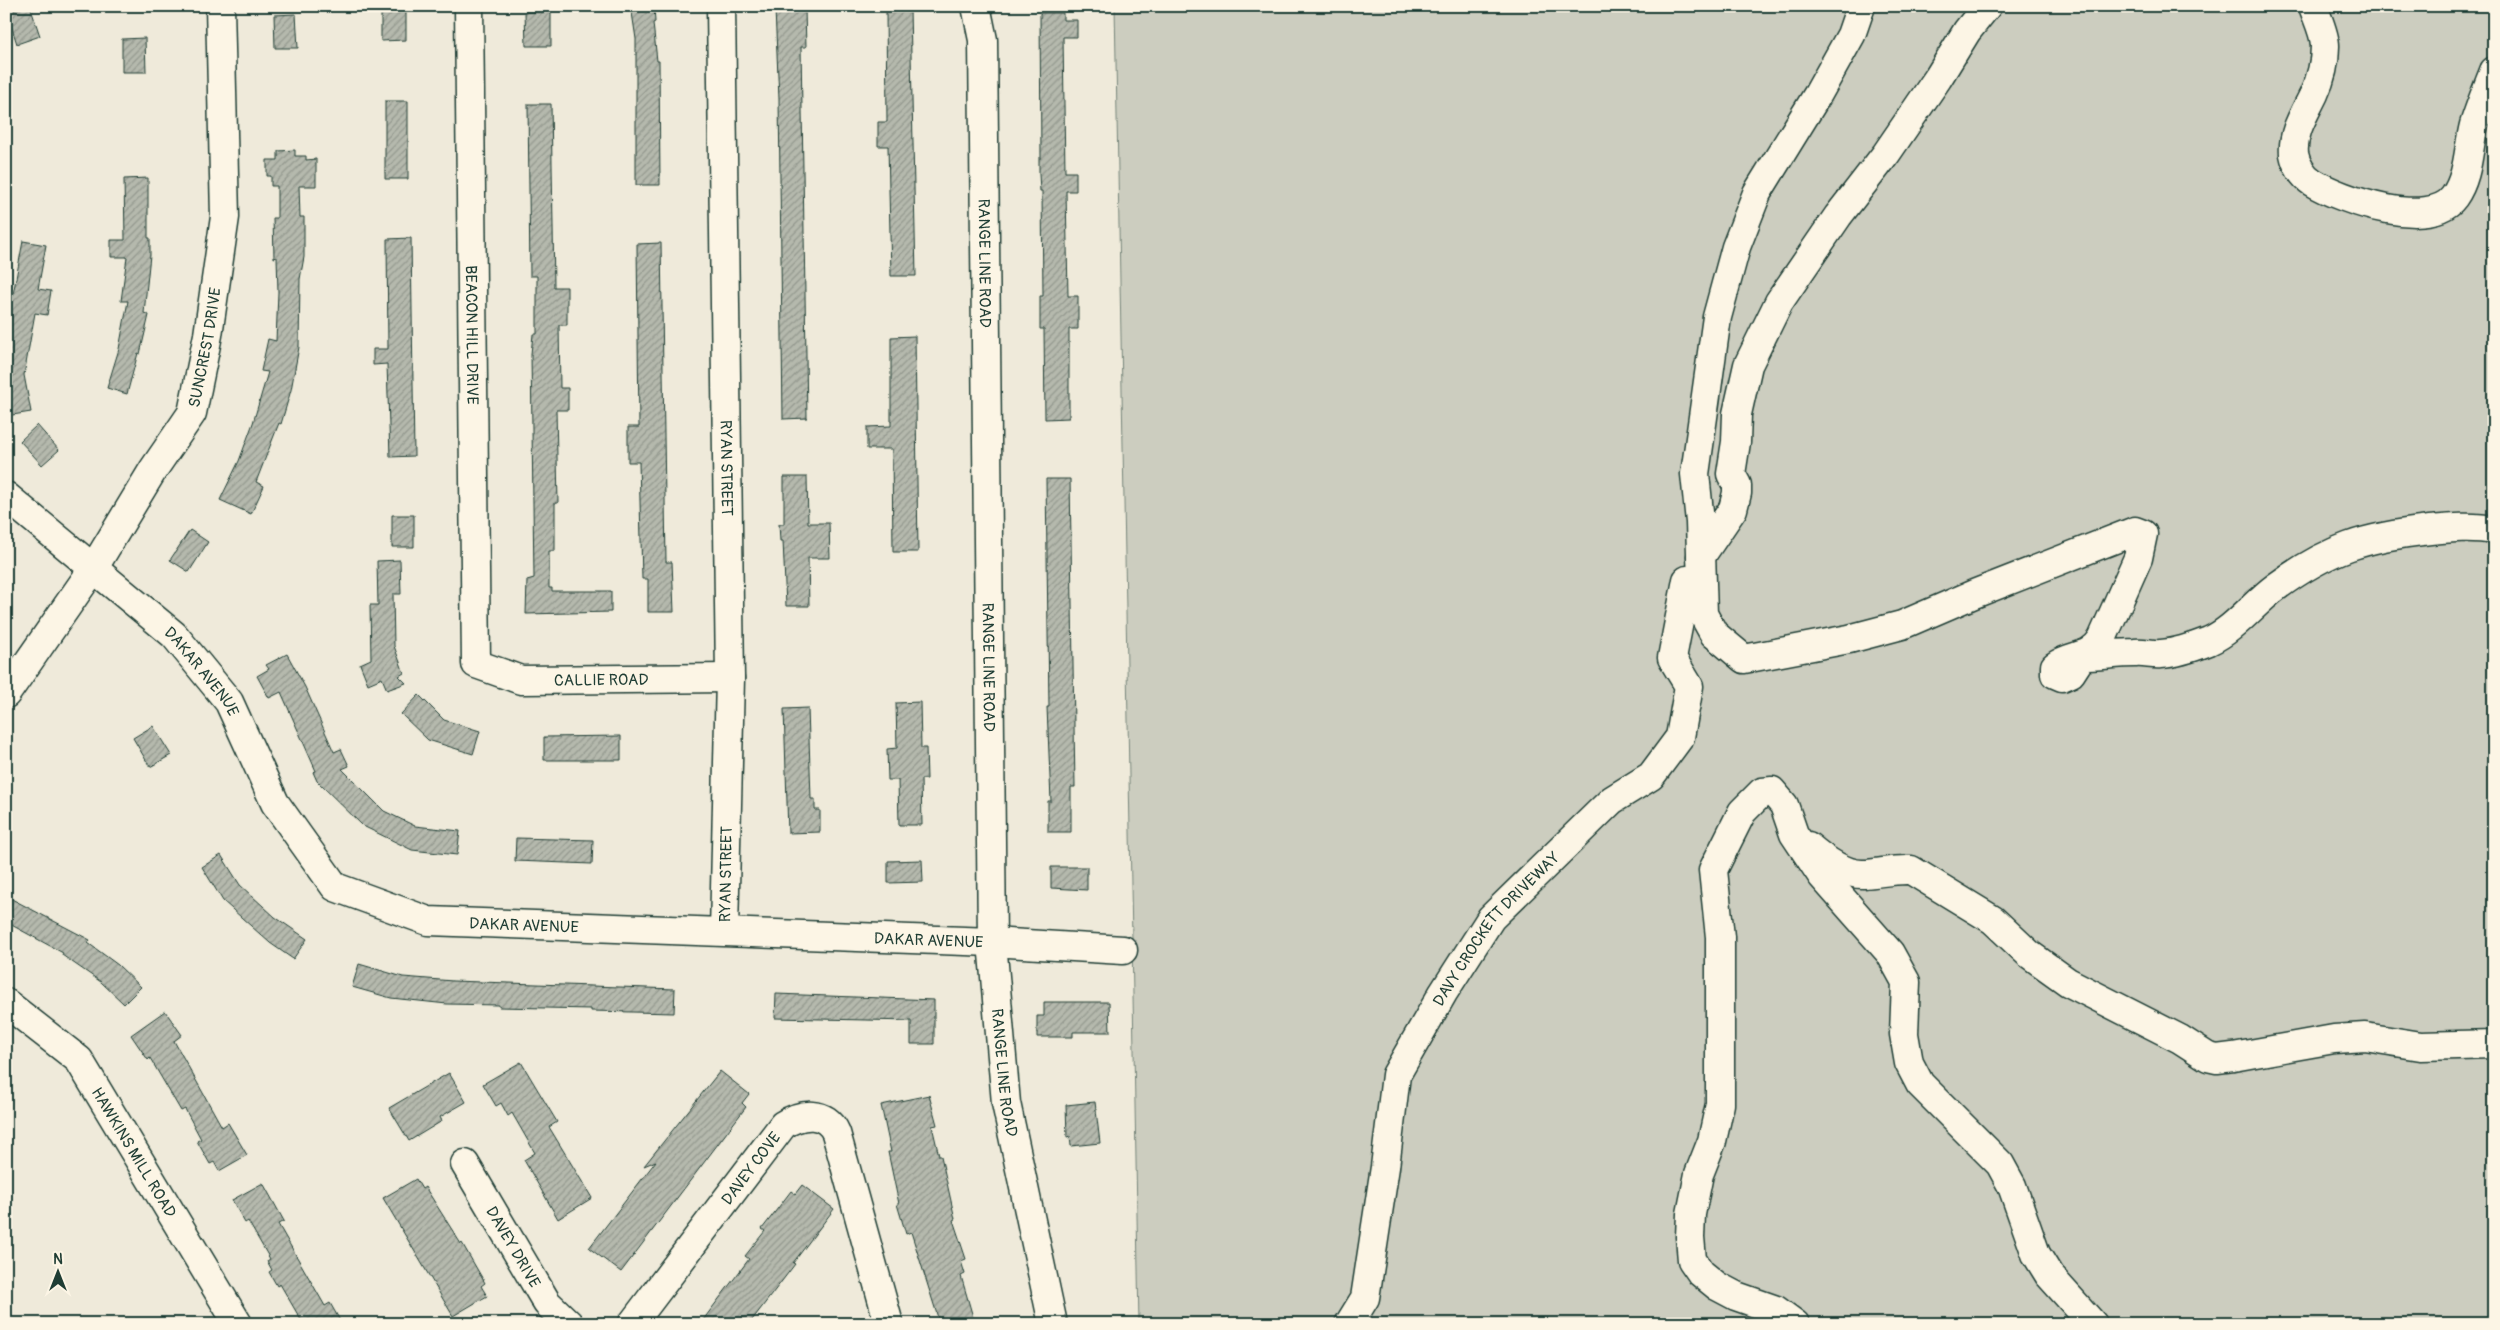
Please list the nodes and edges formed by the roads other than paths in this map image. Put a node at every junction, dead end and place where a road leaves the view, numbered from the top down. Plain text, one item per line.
1 (220, 6) edge
2 (469, 6) edge
3 (721, 6) edge
4 (976, 6) edge
5 (1861, 6) edge
6 (1987, 6) edge
7 (2313, 6) edge
8 (2494, 71) edge
9 (6, 496) edge
10 (2494, 530) edge
11 (1701, 556) junction
12 (93, 569) junction
13 (1687, 580) dead end
14 (476, 664) joint
15 (730, 678) junction
16 (6, 694) edge
17 (1794, 834) junction
18 (724, 931) junction
19 (992, 942) junction
20 (1123, 950) dead end
21 (6, 1003) edge
22 (2494, 1044) edge
23 (465, 1164) dead end
24 (238, 1324) edge
25 (569, 1324) edge
26 (632, 1324) edge
27 (889, 1324) edge
28 (1053, 1324) edge
29 (1349, 1324) edge
30 (1795, 1324) edge
31 (2093, 1324) edge

1 - 12 street, SUNCREST DRIVE
2 - 14 street, BEACON HILL DRIVE
3 - 15 street, RYAN STREET
4 - 19 street, RANGE LINE ROAD
5 - 11 street
6 - 11 street
7 - 8 street
9 - 12 street, DAKAR AVENUE
10 - 11 street
12 - 16 street, SUNCREST DRIVE
12 - 18 street, DAKAR AVENUE
13 - 29 street, DAVY CROCKETT DRIVEWAY
14 - 15 street, CALLIE ROAD
15 - 18 street, RYAN STREET
17 - 22 street
17 - 30 street
17 - 31 street
18 - 19 street, DAKAR AVENUE
19 - 20 street, DAKAR AVENUE
19 - 28 street, RANGE LINE ROAD
21 - 24 street, HAWKINS MILL ROAD
23 - 25 street, DAVEY DRIVE
26 - 27 street, DAVEY COVE

